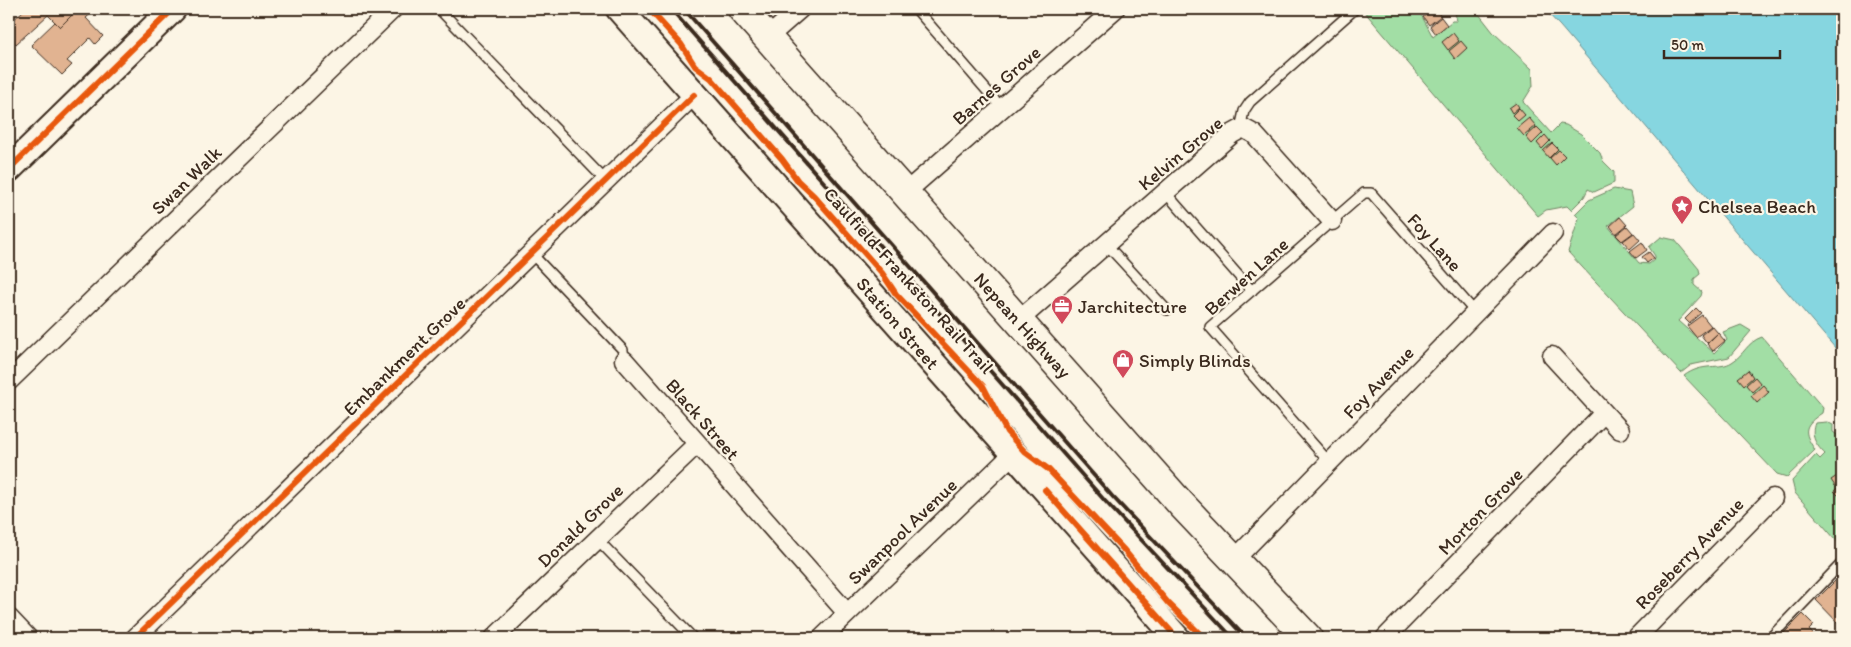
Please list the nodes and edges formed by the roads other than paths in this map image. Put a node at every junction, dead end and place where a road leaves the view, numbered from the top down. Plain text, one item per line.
1 (173, 9) edge
2 (393, 9) edge
3 (438, 9) edge
4 (618, 9) edge
5 (742, 9) edge
6 (800, 9) edge
7 (916, 9) edge
8 (1115, 9) edge
9 (1356, 9) edge
10 (768, 37) junction
11 (694, 95) junction
12 (1002, 108) junction
13 (1240, 129) junction
14 (9, 169) edge
15 (605, 180) junction
16 (906, 192) junction
17 (1166, 192) junction
18 (1370, 194) joint
19 (1332, 221) junction
20 (1553, 233) dead end
21 (1106, 244) junction
22 (531, 253) junction
23 (1252, 291) junction
24 (1166, 310) dead end
25 (1475, 312) junction
26 (1018, 321) junction
27 (1552, 356) dead end
28 (624, 360) joint
29 (9, 382) edge
30 (1604, 413) junction
31 (1620, 430) dead end
32 (697, 444) junction
33 (1012, 454) junction
34 (1329, 462) junction
35 (1772, 498) dead end
36 (597, 538) junction
37 (1234, 561) junction
38 (1842, 563) edge
39 (848, 613) junction
40 (9, 618) edge
41 (28, 638) edge
42 (135, 638) edge
43 (494, 638) edge
44 (693, 638) edge
45 (822, 638) edge
46 (1176, 638) edge
47 (1308, 638) edge
48 (1385, 638) edge
49 (1636, 638) edge
50 (1770, 638) edge

1 - 14 street
2 - 29 street, Swan Walk
3 - 15 lane
4 - 11 street, Station Street
5 - 10 highway, Nepean Highway
6 - 10 street
7 - 12 lane
8 - 12 street, Barnes Grove
9 - 13 lane, Kelvin Grove
10 - 16 highway, Nepean Highway
11 - 15 street, Embankment Grove
11 - 33 street, Station Street
12 - 16 street, Barnes Grove
13 - 17 street, Kelvin Grove
13 - 19 street
15 - 22 street, Embankment Grove
16 - 26 highway, Nepean Highway
17 - 21 street, Kelvin Grove
17 - 23 lane
18 - 19 lane, Berwen Lane
18 - 25 lane, Foy Lane
19 - 23 lane, Berwen Lane
20 - 25 street, Foy Avenue
21 - 24 lane
21 - 26 street, Kelvin Grove
22 - 28 lane, Black Street
22 - 42 street, Embankment Grove
23 - 34 lane, Berwen Lane
25 - 34 street, Foy Avenue
26 - 37 highway, Nepean Highway
27 - 30 street
28 - 32 street, Black Street
30 - 31 street
30 - 48 street, Morton Grove
32 - 36 street, Donald Grove
32 - 39 street, Black Street
33 - 39 street, Swanpool Avenue
33 - 46 street, Station Street
34 - 37 street, Foy Avenue
35 - 49 street, Roseberry Avenue
36 - 43 street, Donald Grove
36 - 44 lane
37 - 47 highway, Nepean Highway
38 - 50 lane
39 - 45 street, Swanpool Avenue
40 - 41 street

